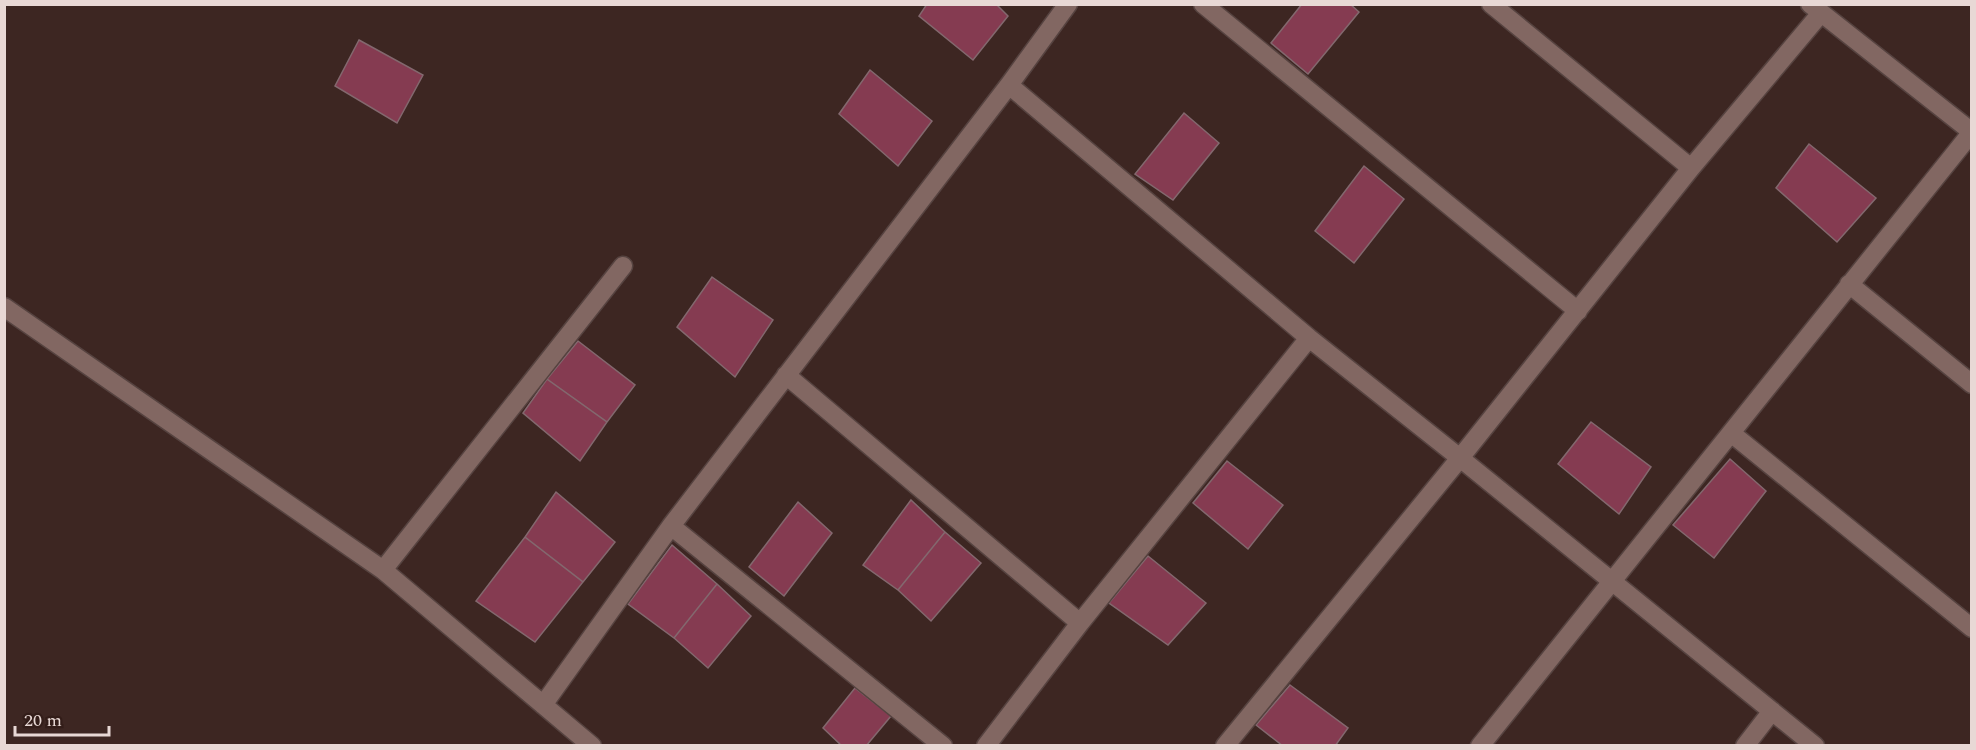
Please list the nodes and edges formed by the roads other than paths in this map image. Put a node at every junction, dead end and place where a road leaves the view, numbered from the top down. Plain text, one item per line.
1 (1068, 4) edge
2 (1203, 4) edge
3 (1491, 4) edge
4 (1815, 9) edge
5 (1009, 85) junction
6 (1971, 132) edge
7 (1691, 168) junction
8 (623, 266) dead end
9 (1849, 284) junction
10 (4, 307) edge
11 (1578, 311) junction
12 (1309, 338) junction
13 (786, 375) junction
14 (1971, 384) edge
15 (1731, 433) junction
16 (1460, 458) junction
17 (671, 526) junction
18 (383, 570) junction
19 (1613, 581) junction
20 (1080, 623) junction
21 (1971, 628) edge
22 (543, 705) junction
23 (1772, 711) junction
24 (592, 746) edge
25 (943, 746) edge
26 (986, 746) edge
27 (1225, 746) edge
28 (1480, 746) edge
29 (1745, 746) edge
30 (1815, 746) edge

1 - 5 street
2 - 11 street
3 - 7 street
4 - 6 street
4 - 7 street
5 - 12 street
5 - 13 street
6 - 9 street
7 - 11 street
8 - 18 street
9 - 14 street
9 - 15 street
10 - 18 street
11 - 16 street
12 - 16 street
12 - 20 street
13 - 17 street
13 - 20 street
15 - 19 street
15 - 21 street
16 - 19 street
16 - 27 street
17 - 22 street
17 - 25 street
18 - 22 street
19 - 23 street
19 - 28 street
20 - 26 street
22 - 24 street
23 - 29 street
23 - 30 street

